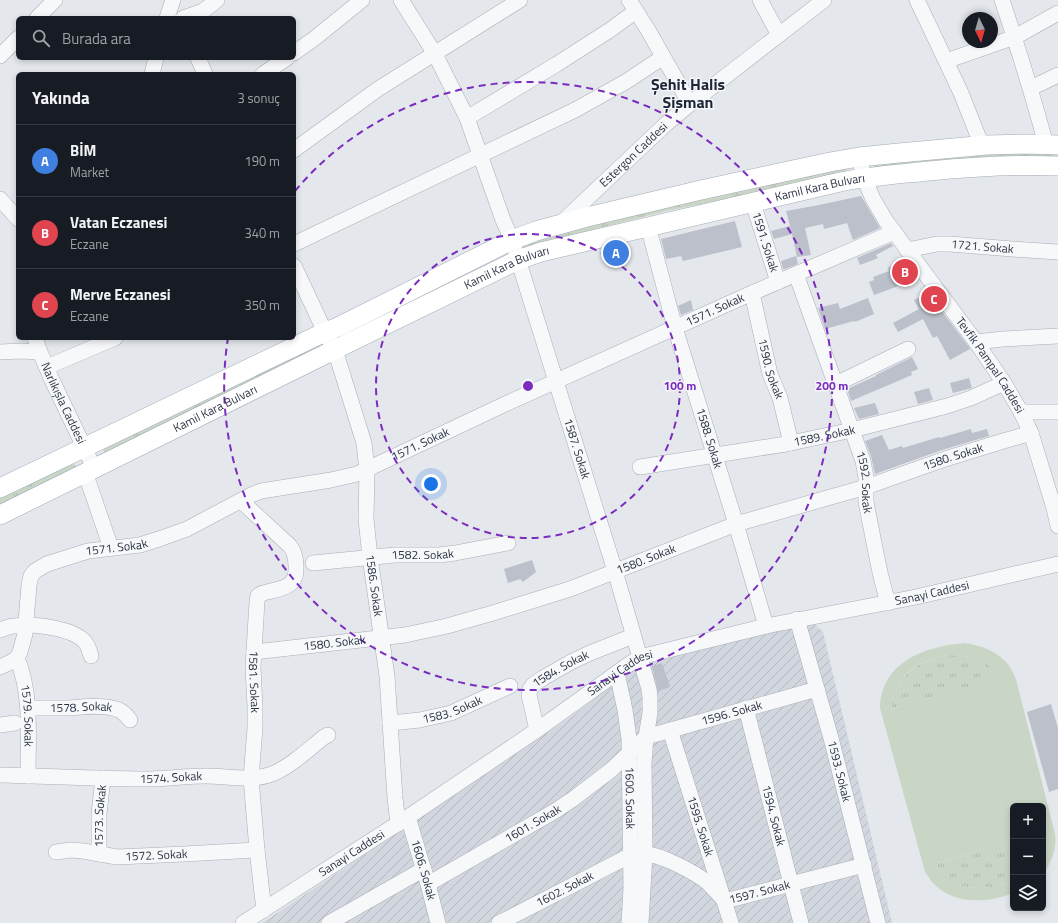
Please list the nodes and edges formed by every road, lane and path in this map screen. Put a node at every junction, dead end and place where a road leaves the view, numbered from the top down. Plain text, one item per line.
1 (55, 0) edge
2 (173, 0) edge
3 (217, 0) edge
4 (362, 0) edge
5 (401, 0) edge
6 (520, 0) edge
7 (760, 0) edge
8 (824, 0) edge
9 (917, 0) edge
10 (1002, 0) edge
11 (633, 5) edge
12 (1058, 13) edge
13 (39, 16) edge
14 (168, 16) edge
15 (190, 16) edge
16 (779, 35) junction
17 (1015, 37) junction
18 (16, 40) edge
19 (296, 52) edge
20 (435, 54) junction
21 (0, 56) edge
22 (663, 57) junction
23 (156, 60) edge
24 (199, 60) edge
25 (284, 60) edge
26 (946, 61) junction
27 (152, 72) edge
28 (205, 72) edge
29 (266, 72) edge
30 (1058, 75) edge
31 (1031, 88) junction
32 (690, 104) junction
33 (467, 118) junction
34 (1052, 145) edge
35 (982, 146) junction
36 (296, 149) edge
37 (481, 155) junction
38 (859, 157) junction
39 (1058, 166) edge
40 (864, 178) junction
41 (0, 199) edge
42 (753, 203) junction
43 (16, 217) edge
44 (560, 224) junction
45 (648, 226) junction
46 (894, 232) junction
47 (512, 240) junction
48 (296, 243) edge
49 (907, 250) junction
50 (1058, 252) edge
51 (518, 260) junction
52 (296, 270) edge
53 (796, 274) junction
54 (778, 282) junction
55 (752, 293) junction
56 (675, 328) junction
57 (325, 332) junction
58 (1058, 336) edge
59 (110, 340) edge
60 (976, 342) junction
61 (38, 345) edge
62 (908, 349) dead end
63 (334, 350) junction
64 (0, 352) edge
65 (47, 367) junction
66 (555, 382) junction
67 (1004, 383) junction
68 (836, 384) junction
69 (1021, 412) junction
70 (1058, 412) edge
71 (852, 430) junction
72 (1031, 433) junction
73 (790, 443) junction
74 (85, 448) junction
75 (715, 456) junction
76 (640, 467) dead end
77 (90, 470) junction
78 (367, 470) junction
79 (866, 487) junction
80 (0, 488) edge
81 (241, 501) junction
82 (0, 515) edge
83 (736, 524) junction
84 (1058, 526) edge
85 (508, 543) dead end
86 (111, 548) junction
87 (294, 550) junction
88 (370, 557) junction
89 (313, 563) junction
90 (1058, 564) edge
91 (296, 570) junction
92 (615, 571) junction
93 (888, 603) junction
94 (797, 619) junction
95 (26, 625) junction
96 (766, 626) junction
97 (0, 630) edge
98 (633, 636) junction
99 (382, 638) junction
100 (254, 652) junction
101 (91, 656) dead end
102 (640, 657) junction
103 (16, 658) junction
104 (0, 667) edge
105 (617, 673) junction
106 (510, 686) dead end
107 (817, 689) junction
108 (28, 708) junction
109 (746, 708) junction
110 (130, 720) dead end
111 (390, 723) junction
112 (537, 730) junction
113 (670, 730) junction
114 (328, 735) dead end
115 (646, 737) junction
116 (630, 753) junction
117 (0, 775) edge
118 (28, 776) junction
119 (103, 778) junction
120 (251, 778) junction
121 (403, 820) junction
122 (257, 850) junction
123 (56, 852) dead end
124 (99, 854) junction
125 (638, 854) junction
126 (864, 865) junction
127 (424, 869) junction
128 (428, 884) junction
129 (791, 884) junction
130 (725, 901) junction
131 (264, 910) junction
132 (248, 922) edge
133 (329, 923) edge
134 (438, 923) edge
135 (499, 923) edge
136 (630, 923) edge
137 (641, 923) edge
138 (731, 923) edge
139 (801, 923) edge
140 (878, 923) edge

1 - 13 street
2 - 14 street
3 - 15 street
4 - 19 street
5 - 20 street, 1587. Sokak
6 - 20 street
7 - 16 street
8 - 16 street, Estergon Caddesi
9 - 26 street
10 - 17 street
11 - 22 street
11 - 33 street
12 - 17 street
16 - 32 street, Estergon Caddesi
17 - 26 street
17 - 31 street
18 - 21 street
20 - 33 street, 1587. Sokak
20 - 36 street
22 - 32 street
22 - 37 street
23 - 27 street
24 - 28 street
25 - 29 street
26 - 35 street
30 - 31 street
31 - 34 street
32 - 44 street, Estergon Caddesi
33 - 37 street, 1587. Sokak
34 - 35 main road, Kamil Kara Bulvarı
35 - 38 main road, Kamil Kara Bulvarı
37 - 47 street, 1587. Sokak
37 - 48 street
38 - 40 street, Tevfik Pampal Caddesi
38 - 44 main road, Kamil Kara Bulvarı
39 - 40 main road, Kamil Kara Bulvarı
40 - 42 main road, Kamil Kara Bulvarı
40 - 46 street, Tevfik Pampal Caddesi
41 - 43 street
42 - 45 main road, Kamil Kara Bulvarı
42 - 54 street, 1591. Sokak
44 - 47 main road, Kamil Kara Bulvarı
45 - 51 main road, Kamil Kara Bulvarı
45 - 56 street, 1588. Sokak
46 - 49 street, Tevfik Pampal Caddesi
46 - 53 street, 1571. Sokak
47 - 51 street, 1587. Sokak
47 - 57 main road, Kamil Kara Bulvarı
49 - 50 street, 1721. Sokak
49 - 60 street, Tevfik Pampal Caddesi
51 - 63 main road, Kamil Kara Bulvarı
51 - 66 street, 1587. Sokak
52 - 57 street, 1586. Sokak
53 - 54 street, 1571. Sokak
53 - 68 street, 1592. Sokak
54 - 55 street, 1571. Sokak
55 - 56 street, 1571. Sokak
55 - 73 street, 1590. Sokak
56 - 66 street, 1571. Sokak
56 - 75 street, 1588. Sokak
57 - 63 street, 1586. Sokak
57 - 74 main road, Kamil Kara Bulvarı
58 - 60 street
59 - 65 street
60 - 67 street, Tevfik Pampal Caddesi
61 - 64 street
61 - 65 street, Narlıkışla Caddesi
62 - 68 street
63 - 77 main road, Kamil Kara Bulvarı
63 - 78 street, 1586. Sokak
65 - 74 street, Narlıkışla Caddesi
66 - 78 street, 1571. Sokak
66 - 92 street, 1587. Sokak
67 - 69 street, Tevfik Pampal Caddesi
67 - 71 street, 1589. Sokak
68 - 71 street, 1592. Sokak
69 - 70 street
69 - 72 street, Tevfik Pampal Caddesi
71 - 73 street, 1589. Sokak
71 - 79 street, 1592. Sokak
72 - 79 street, 1580. Sokak
72 - 84 street, Tevfik Pampal Caddesi
73 - 75 street, 1589. Sokak
74 - 77 street, Narlıkışla Caddesi
74 - 80 main road, Kamil Kara Bulvarı
75 - 76 street, 1589. Sokak
75 - 83 street, 1588. Sokak
77 - 82 main road, Kamil Kara Bulvarı
77 - 86 street, Narlıkışla Caddesi
78 - 81 street, 1571. Sokak
78 - 88 street, 1586. Sokak
79 - 83 street, 1580. Sokak
79 - 93 street, 1592. Sokak
81 - 86 street, 1571. Sokak
81 - 87 street
83 - 92 street, 1580. Sokak
83 - 96 street, 1588. Sokak
85 - 88 street, 1582. Sokak
86 - 95 street, 1571. Sokak
87 - 89 street
87 - 91 street
88 - 89 street, 1582. Sokak
88 - 99 street, 1586. Sokak
89 - 91 street, 1582. Sokak
90 - 93 street, Sanayi Caddesi
91 - 100 street, 1581. Sokak
92 - 98 street, 1587. Sokak
92 - 99 street, 1580. Sokak
93 - 94 street, Sanayi Caddesi
94 - 96 street, Sanayi Caddesi
94 - 107 street, 1593. Sokak
95 - 97 street
95 - 101 street
95 - 103 street, 1571. Sokak
96 - 102 street, Sanayi Caddesi
98 - 102 street, 1587. Sokak
98 - 112 street, 1584. Sokak
99 - 100 street, 1580. Sokak
99 - 111 street, 1586. Sokak
100 - 120 street, 1581. Sokak
102 - 105 street, Sanayi Caddesi
102 - 115 street, 1587. Sokak
103 - 104 street
103 - 108 street, 1579. Sokak
105 - 112 street, Sanayi Caddesi
105 - 116 street, 1600. Sokak
106 - 111 street, 1583. Sokak
107 - 109 street, 1596. Sokak
107 - 126 street, 1593. Sokak
108 - 110 street, 1578. Sokak
108 - 118 street, 1579. Sokak
109 - 113 street, 1596. Sokak
109 - 129 street, 1594. Sokak
111 - 121 street, 1586. Sokak
112 - 121 street, Sanayi Caddesi
113 - 115 street, 1596. Sokak
113 - 130 street, 1595. Sokak
114 - 120 street, 1574. Sokak
115 - 116 street, 1601. Sokak
115 - 125 street, 1587. Sokak
116 - 125 street, 1600. Sokak
116 - 128 street, 1601. Sokak
117 - 118 street, 1574. Sokak
118 - 119 street, 1574. Sokak
119 - 120 street, 1574. Sokak
119 - 124 street, 1573. Sokak
120 - 122 street, 1581. Sokak
121 - 127 street, 1606. Sokak
121 - 131 street, Sanayi Caddesi
122 - 124 street, 1572. Sokak
122 - 131 street, 1581. Sokak
123 - 124 street, 1572. Sokak
125 - 130 street, 1597. Sokak
125 - 135 street, 1602. Sokak
125 - 136 street, 1600. Sokak
125 - 137 street
126 - 129 street, 1597. Sokak
126 - 140 street, 1593. Sokak
127 - 128 street, 1606. Sokak
127 - 133 street
128 - 134 street, 1606. Sokak
129 - 130 street, 1597. Sokak
129 - 139 street, 1594. Sokak
130 - 138 street, 1595. Sokak
131 - 132 street, Sanayi Caddesi

